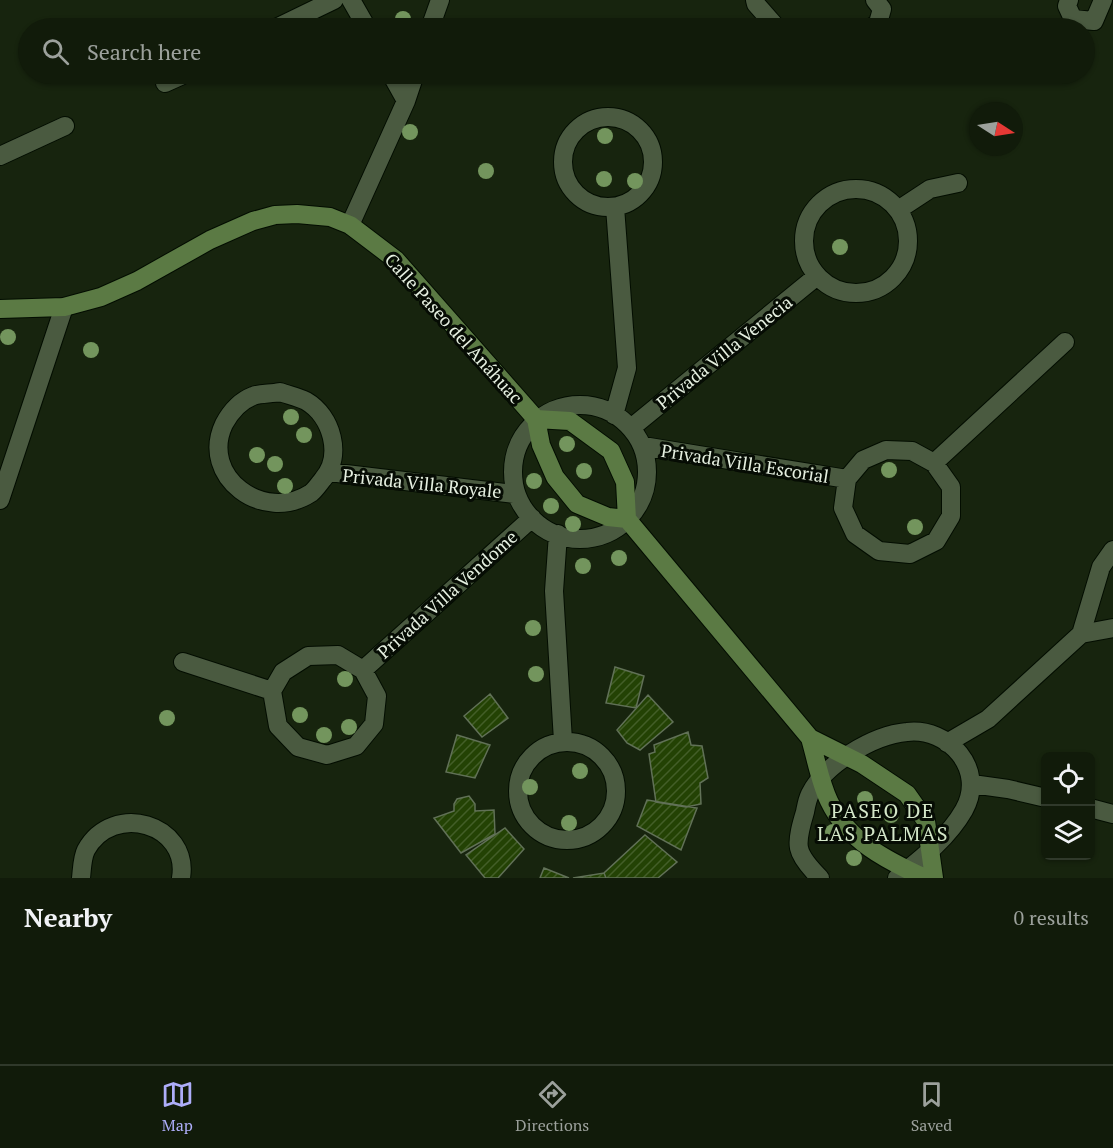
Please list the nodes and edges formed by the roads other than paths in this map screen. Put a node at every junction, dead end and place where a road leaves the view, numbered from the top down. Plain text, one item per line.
1 (334, 0) edge
2 (351, 0) edge
3 (440, 0) edge
4 (755, 0) edge
5 (875, 0) edge
6 (1068, 0) edge
7 (1103, 0) edge
8 (297, 18) edge
9 (361, 18) edge
10 (434, 18) edge
11 (768, 18) edge
12 (879, 18) edge
13 (1073, 18) edge
14 (1095, 19) edge
15 (396, 84) edge
16 (411, 84) edge
17 (405, 101) junction
18 (65, 126) dead end
19 (0, 156) edge
20 (958, 183) dead end
21 (615, 207) junction
22 (898, 210) junction
23 (350, 225) junction
24 (817, 276) junction
25 (64, 307) junction
26 (0, 309) edge
27 (1065, 342) dead end
28 (614, 415) junction
29 (536, 419) junction
30 (631, 428) junction
31 (643, 446) junction
32 (934, 463) junction
33 (329, 472) junction
34 (847, 479) junction
35 (514, 494) junction
36 (0, 500) edge
37 (532, 519) junction
38 (627, 519) junction
39 (558, 534) junction
40 (1113, 550) edge
41 (1113, 628) edge
42 (1081, 634) junction
43 (183, 662) dead end
44 (363, 670) junction
45 (272, 691) junction
46 (810, 738) junction
47 (563, 741) junction
48 (947, 743) junction
49 (846, 756) junction
50 (821, 778) junction
51 (972, 784) junction
52 (1041, 797) edge
53 (1095, 809) edge
54 (1113, 814) edge
55 (930, 850) junction
56 (902, 874) edge
57 (811, 875) edge
58 (81, 878) edge
59 (181, 878) edge
60 (925, 878) edge
61 (934, 878) edge

1 - 8 street
2 - 9 street
3 - 10 street
4 - 11 street
5 - 12 street
6 - 13 street
7 - 14 street
15 - 17 street
16 - 17 street
17 - 23 street
18 - 19 street
20 - 22 street
21 - 21 street
21 - 28 street
22 - 24 street
22 - 24 street
23 - 25 street, Calle Paseo del Anáhuac
23 - 29 street, Calle Paseo del Anáhuac
24 - 30 street, Privada Villa Venecia
25 - 26 street, Calle Paseo del Anáhuac
25 - 36 street
27 - 32 street
28 - 29 street
28 - 30 street
29 - 35 street
29 - 38 street, Calle Paseo del Anáhuac
29 - 38 street, Calle Paseo del Anáhuac
30 - 31 street
31 - 34 street, Privada Villa Escorial
31 - 38 street
32 - 34 street, Privada Villa Escorial
32 - 34 street, Privada Villa Escorial
33 - 33 street, Privada Villa Royale
33 - 35 street, Privada Villa Royale
35 - 37 street
37 - 39 street
37 - 44 street, Privada Villa Vendome
38 - 39 street
38 - 46 street
39 - 47 street
40 - 42 street
41 - 42 street
42 - 48 street
43 - 45 street
44 - 45 street, Privada Villa Vendome
44 - 45 street, Privada Villa Vendome
46 - 49 street
46 - 50 street
47 - 47 street
48 - 49 street
48 - 51 street
49 - 50 street
49 - 55 street
50 - 56 street
50 - 57 street
51 - 52 street
51 - 55 street
53 - 54 street
55 - 56 street
55 - 61 street
56 - 60 street
58 - 59 street

